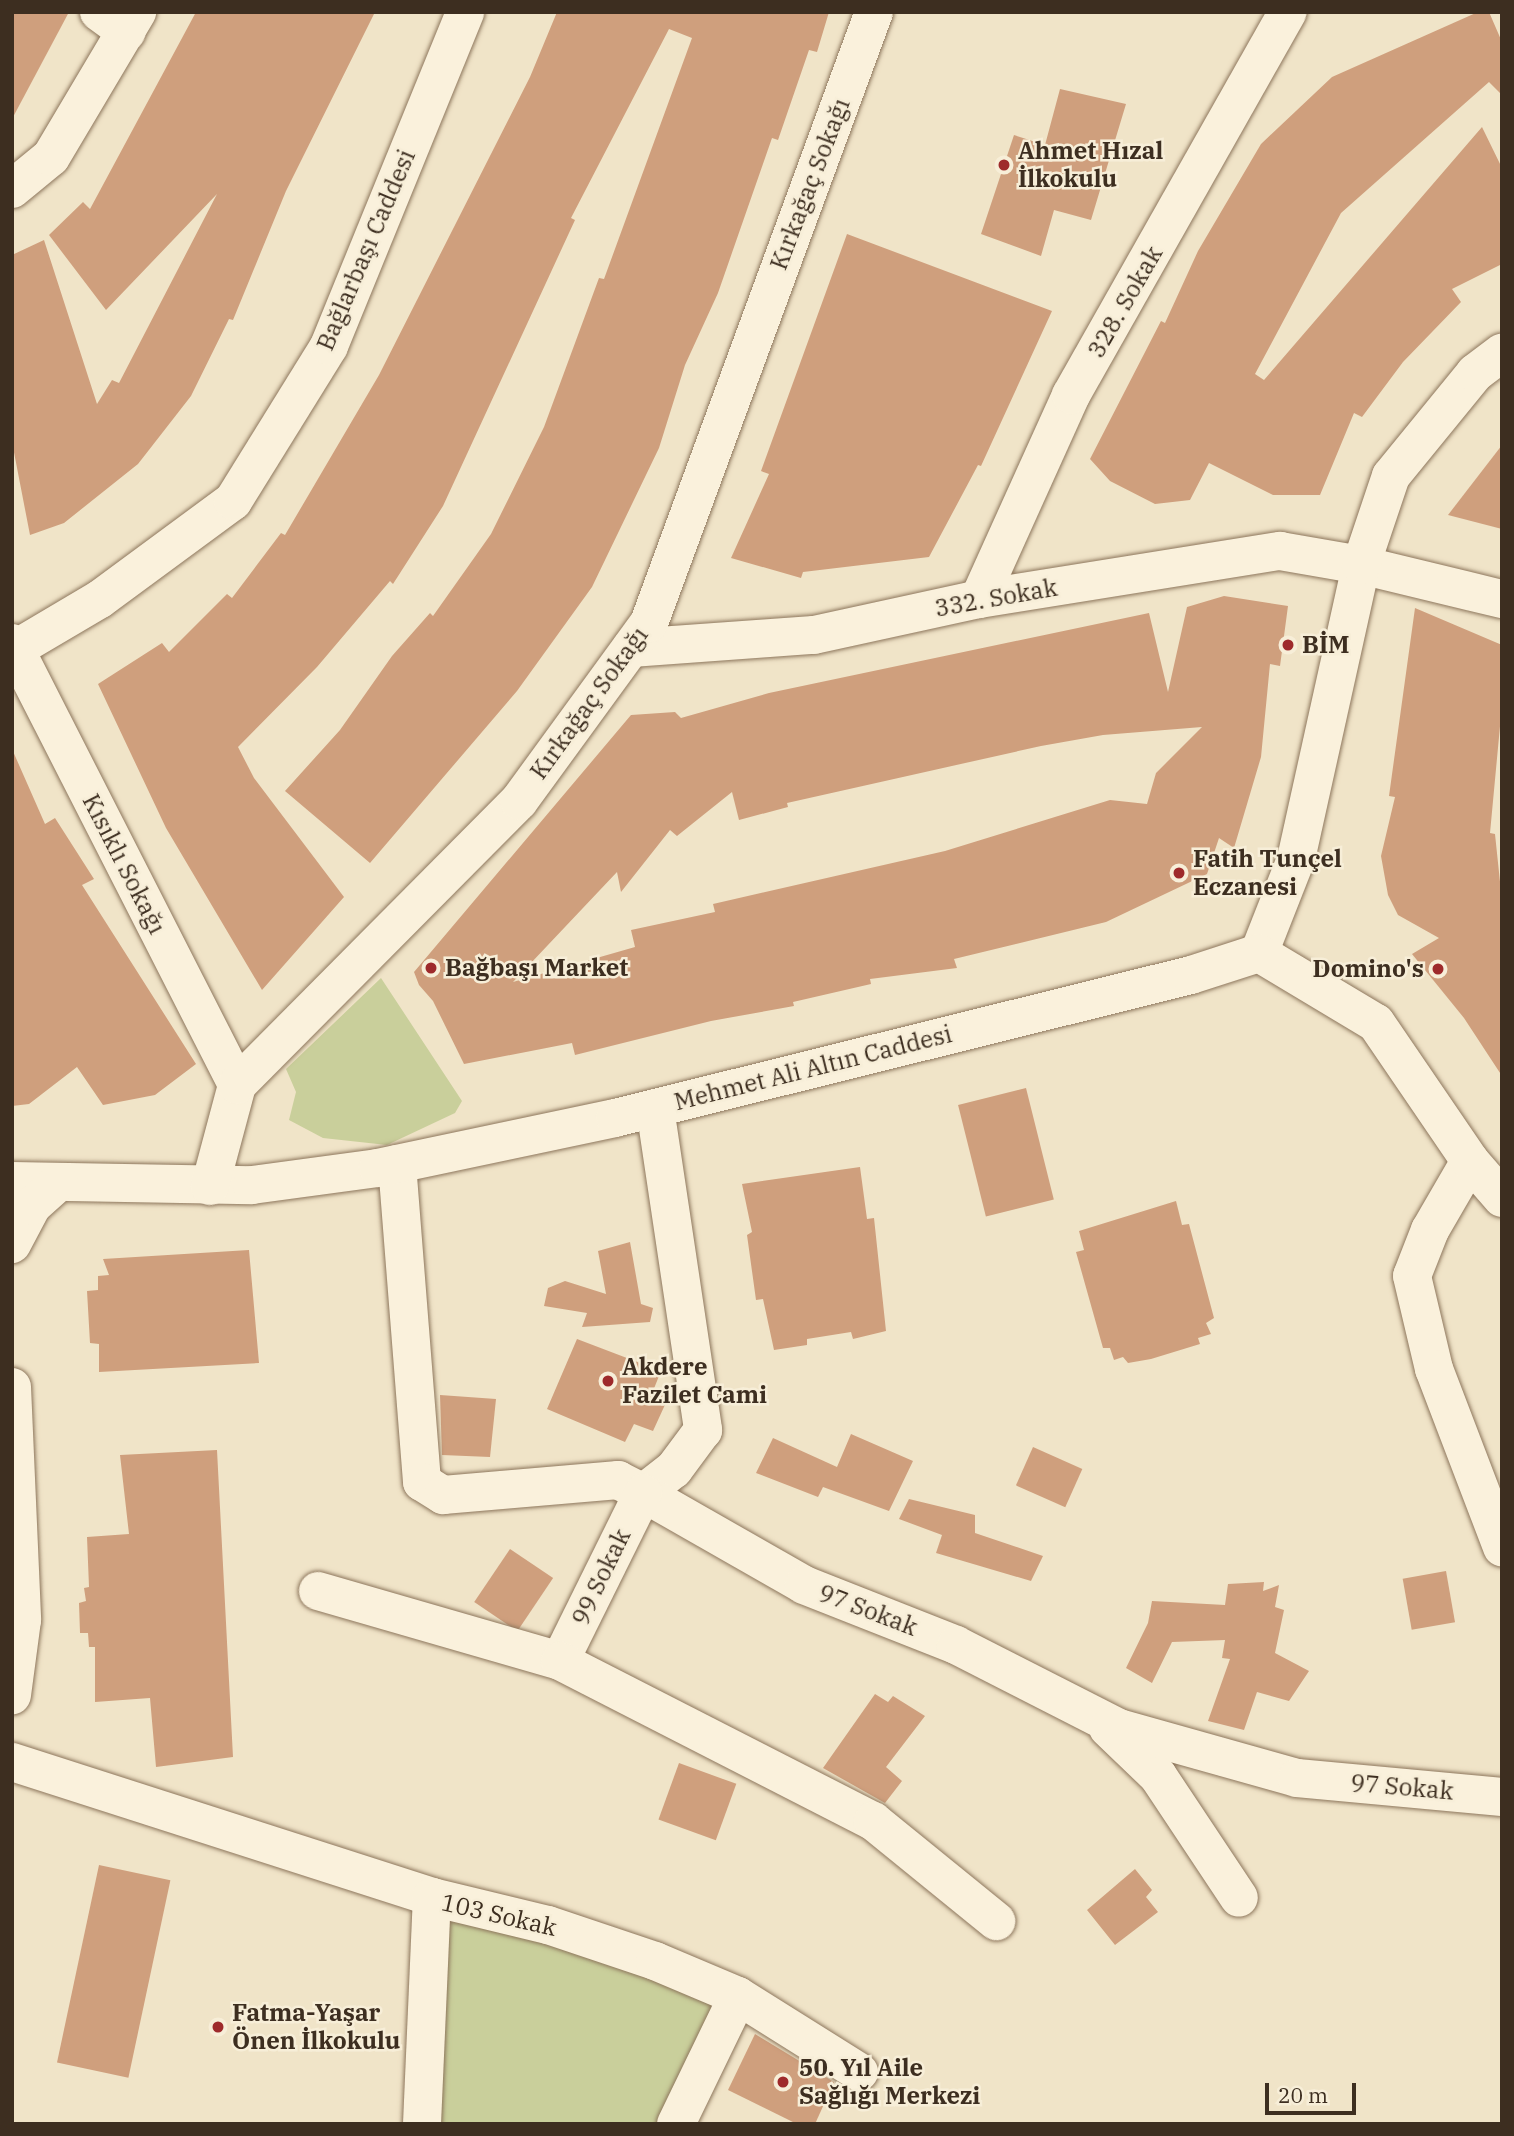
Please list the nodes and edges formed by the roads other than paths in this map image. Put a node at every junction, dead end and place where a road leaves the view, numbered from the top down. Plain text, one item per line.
1 (465, 12) edge
2 (874, 12) edge
3 (1288, 12) edge
4 (121, 19) edge
5 (12, 189) edge
6 (1502, 353) edge
7 (1361, 565) junction
8 (979, 599) junction
9 (1502, 599) edge
10 (13, 648) edge
11 (631, 648) junction
12 (1259, 953) junction
13 (237, 1084) junction
14 (656, 1108) junction
15 (1470, 1161) junction
16 (397, 1164) junction
17 (12, 1181) edge
18 (59, 1182) junction
19 (210, 1186) junction
20 (1502, 1198) edge
21 (12, 1244) edge
22 (12, 1387) edge
23 (643, 1493) junction
24 (1502, 1547) edge
25 (15, 1550) edge
26 (318, 1591) dead end
27 (560, 1661) junction
28 (12, 1695) edge
29 (1097, 1717) junction
30 (12, 1762) edge
31 (1502, 1797) edge
32 (432, 1897) junction
33 (1239, 1898) dead end
34 (996, 1921) dead end
35 (738, 1996) junction
36 (859, 2072) dead end
37 (422, 2124) edge
38 (676, 2124) edge

1 - 10 street, Bağlarbaşı Caddesi
2 - 11 street, Kırkağaç Sokağı
3 - 8 street, 328. Sokak
4 - 5 street
6 - 7 street
7 - 8 street, 332. Sokak
7 - 9 street, 332. Sokak
7 - 12 street
8 - 11 street, 332. Sokak
10 - 13 street, Kısıklı Sokağı
11 - 13 street, Kırkağaç Sokağı
12 - 14 street, Mehmet Ali Altın Caddesi
12 - 15 street
13 - 19 street
14 - 16 street, Mehmet Ali Altın Caddesi
14 - 23 street
15 - 20 street
15 - 24 street
16 - 19 street, Mehmet Ali Altın Caddesi
16 - 23 street, 97 Sokak
17 - 18 street, Mehmet Ali Altın Caddesi
18 - 19 street, Mehmet Ali Altın Caddesi
18 - 21 street
22 - 25 street
23 - 27 street, 99 Sokak
23 - 29 street, 97 Sokak
25 - 28 street
26 - 27 street
27 - 34 street
29 - 31 street, 97 Sokak
29 - 33 street
30 - 32 street
32 - 35 street, 103 Sokak
32 - 37 street, 103 Sokak
35 - 36 street, 103 Sokak
35 - 38 street

